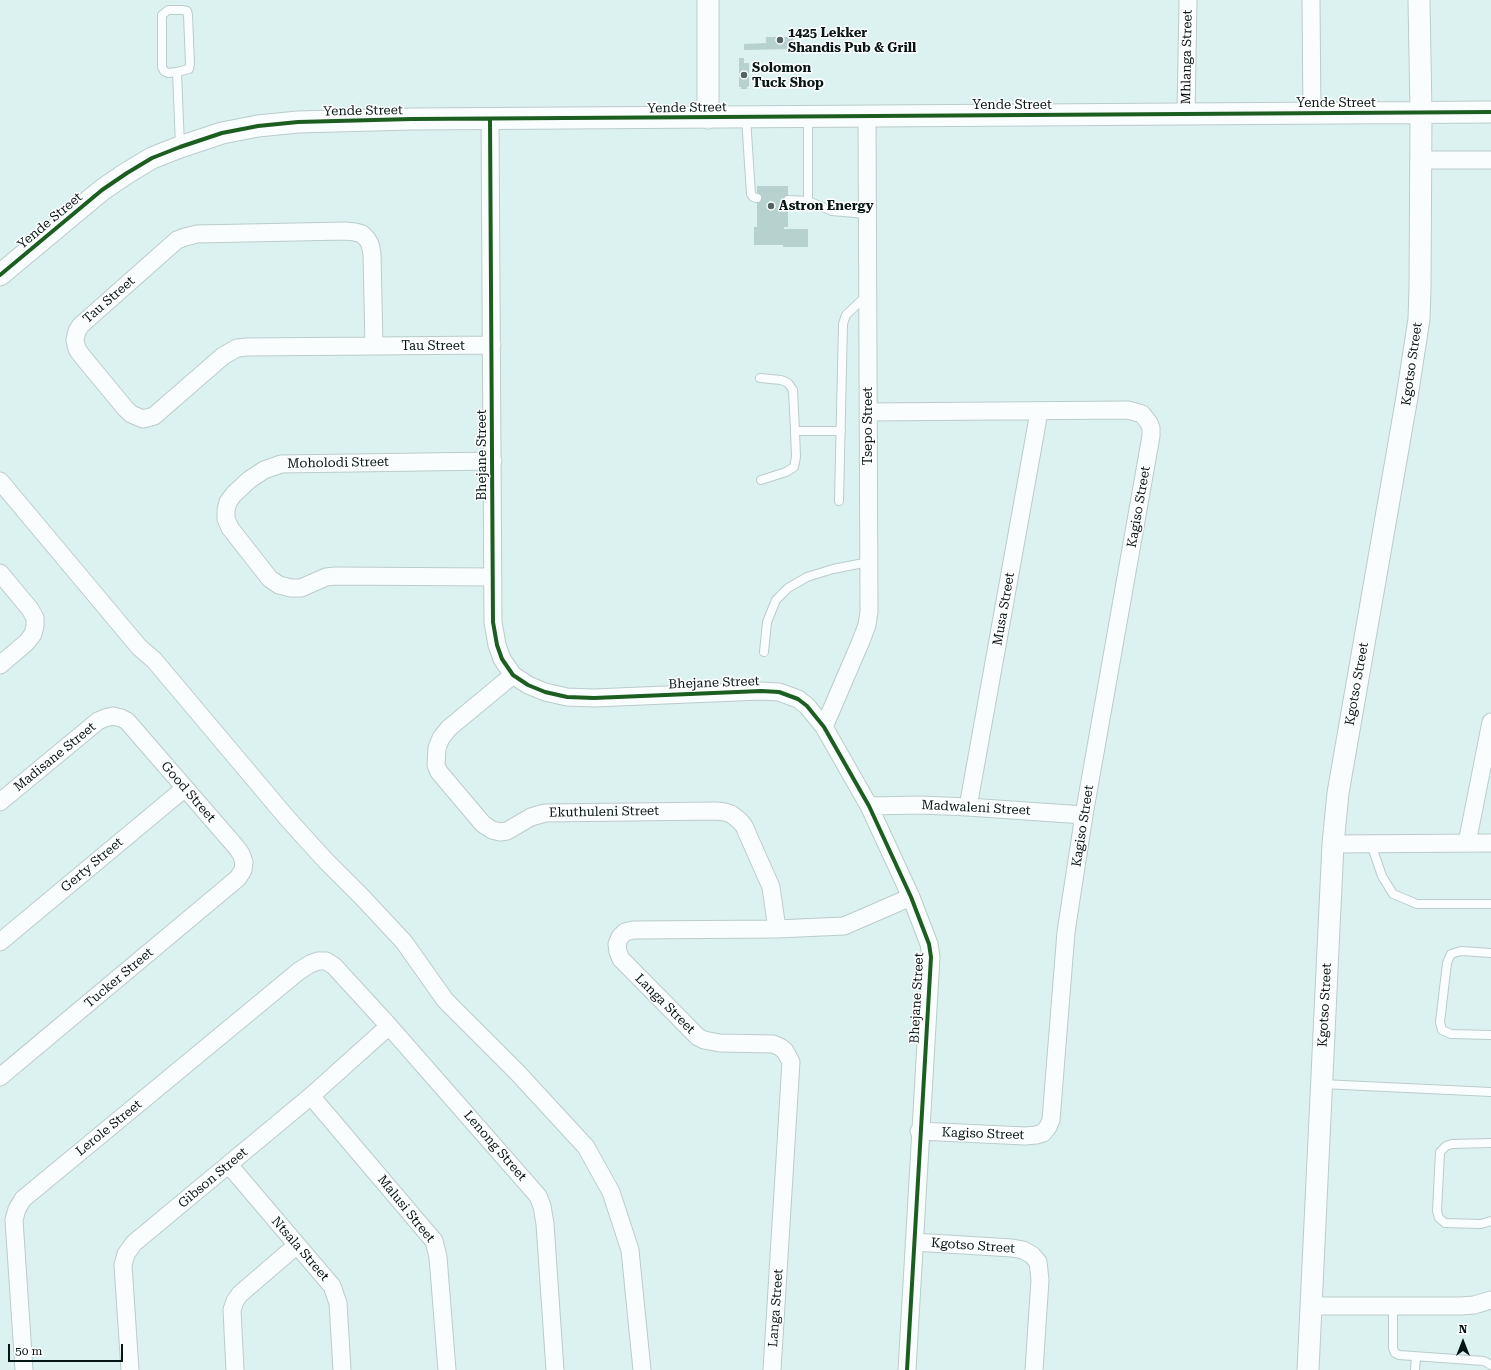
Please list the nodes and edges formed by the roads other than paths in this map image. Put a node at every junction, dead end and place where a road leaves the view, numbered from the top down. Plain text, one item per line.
1 (708, 0) edge
2 (1188, 0) edge
3 (1311, 0) edge
4 (1419, 0) edge
5 (177, 72) junction
6 (1491, 112) edge
7 (1421, 113) junction
8 (1186, 114) junction
9 (1312, 114) junction
10 (866, 116) junction
11 (746, 117) junction
12 (808, 117) junction
13 (708, 118) junction
14 (490, 119) junction
15 (180, 147) junction
16 (1420, 160) junction
17 (1491, 160) edge
18 (757, 198) dead end
19 (788, 200) dead end
20 (808, 201) junction
21 (867, 214) junction
22 (0, 275) edge
23 (867, 295) junction
24 (492, 345) junction
25 (374, 346) junction
26 (760, 378) dead end
27 (868, 412) junction
28 (1039, 412) junction
29 (795, 431) junction
30 (841, 431) junction
31 (492, 461) junction
32 (761, 480) dead end
33 (0, 481) edge
34 (839, 501) dead end
35 (869, 562) junction
36 (0, 573) edge
37 (493, 577) junction
38 (764, 652) dead end
39 (0, 665) edge
40 (513, 675) junction
41 (113, 716) joint
42 (1491, 722) edge
43 (824, 727) junction
44 (185, 788) junction
45 (0, 802) edge
46 (869, 806) junction
47 (968, 807) junction
48 (1084, 815) junction
49 (1467, 843) junction
50 (1491, 843) edge
51 (1333, 844) junction
52 (1370, 844) junction
53 (238, 878) joint
54 (911, 897) junction
55 (1491, 904) edge
56 (777, 929) junction
57 (0, 942) edge
58 (1491, 953) edge
59 (334, 966) joint
60 (389, 1026) junction
61 (1491, 1035) edge
62 (0, 1077) edge
63 (1321, 1084) junction
64 (1491, 1092) edge
65 (311, 1096) junction
66 (920, 1131) junction
67 (1491, 1143) edge
68 (229, 1165) junction
69 (1491, 1221) edge
70 (914, 1242) junction
71 (297, 1245) junction
72 (1491, 1300) edge
73 (1311, 1306) junction
74 (1393, 1306) junction
75 (1416, 1357) junction
76 (1491, 1365) edge
77 (24, 1370) edge
78 (130, 1370) edge
79 (235, 1370) edge
80 (342, 1370) edge
81 (447, 1370) edge
82 (555, 1370) edge
83 (642, 1370) edge
84 (772, 1370) edge
85 (906, 1370) edge
86 (1034, 1370) edge
87 (1308, 1370) edge
88 (1415, 1370) edge

1 - 13 street
2 - 8 street, Mhlanga Street
3 - 9 street
4 - 7 street, Kgotso Street
5 - 5 lane
5 - 15 lane
6 - 7 street, Yende Street
7 - 9 street, Yende Street
7 - 16 street, Kgotso Street
8 - 9 street, Yende Street
8 - 10 street, Yende Street
10 - 12 street, Yende Street
10 - 21 street, Tsepo Street
11 - 12 street, Yende Street
11 - 13 street, Yende Street
11 - 18 lane
12 - 20 lane
13 - 14 street, Yende Street
14 - 15 street, Yende Street
14 - 24 street, Bhejane Street
15 - 22 street, Yende Street
16 - 17 street
16 - 51 street, Kgotso Street
19 - 20 lane
20 - 21 lane
21 - 23 street, Tsepo Street
23 - 27 street, Tsepo Street
23 - 30 lane
24 - 25 street, Tau Street
24 - 31 street, Bhejane Street
25 - 25 street, Tau Street
26 - 29 lane
27 - 28 street
27 - 35 street, Tsepo Street
28 - 47 street, Musa Street
28 - 48 street, Kagiso Street
29 - 30 lane
29 - 32 lane
30 - 34 lane
31 - 37 street, Bhejane Street
31 - 37 street, Moholodi Street
33 - 83 street
35 - 38 lane
35 - 43 street, Tsepo Street
36 - 39 street
37 - 40 street, Bhejane Street
40 - 43 street, Bhejane Street
40 - 56 street, Ekuthuleni Street
41 - 44 street, Good Street
41 - 45 street, Madisane Street
42 - 49 street
43 - 46 street, Bhejane Street
44 - 53 street, Good Street
44 - 57 street, Gerty Street
46 - 47 street, Madwaleni Street
46 - 54 street, Bhejane Street
47 - 48 street, Madwaleni Street
48 - 66 street, Kagiso Street
49 - 50 street
49 - 52 street
51 - 52 street
51 - 63 street, Kgotso Street
52 - 55 lane
53 - 62 street, Tucker Street
54 - 56 street, Langa Street
54 - 66 street, Bhejane Street
56 - 84 street, Langa Street
58 - 61 lane
59 - 60 street, Lenong Street
59 - 77 street, Lerole Street
60 - 65 street, Gibson Street
60 - 82 street, Lenong Street
63 - 64 lane
63 - 73 street, Kgotso Street
65 - 68 street, Gibson Street
65 - 81 street, Malusi Street
66 - 70 street, Bhejane Street
67 - 69 lane
68 - 71 street, Ntsala Street
68 - 78 street, Gibson Street
70 - 85 street, Bhejane Street
70 - 86 street, Kgotso Street
71 - 79 street
71 - 80 street, Ntsala Street
72 - 74 street
73 - 74 street
73 - 87 street, Kgotso Street
74 - 75 lane
75 - 76 lane
75 - 88 lane

